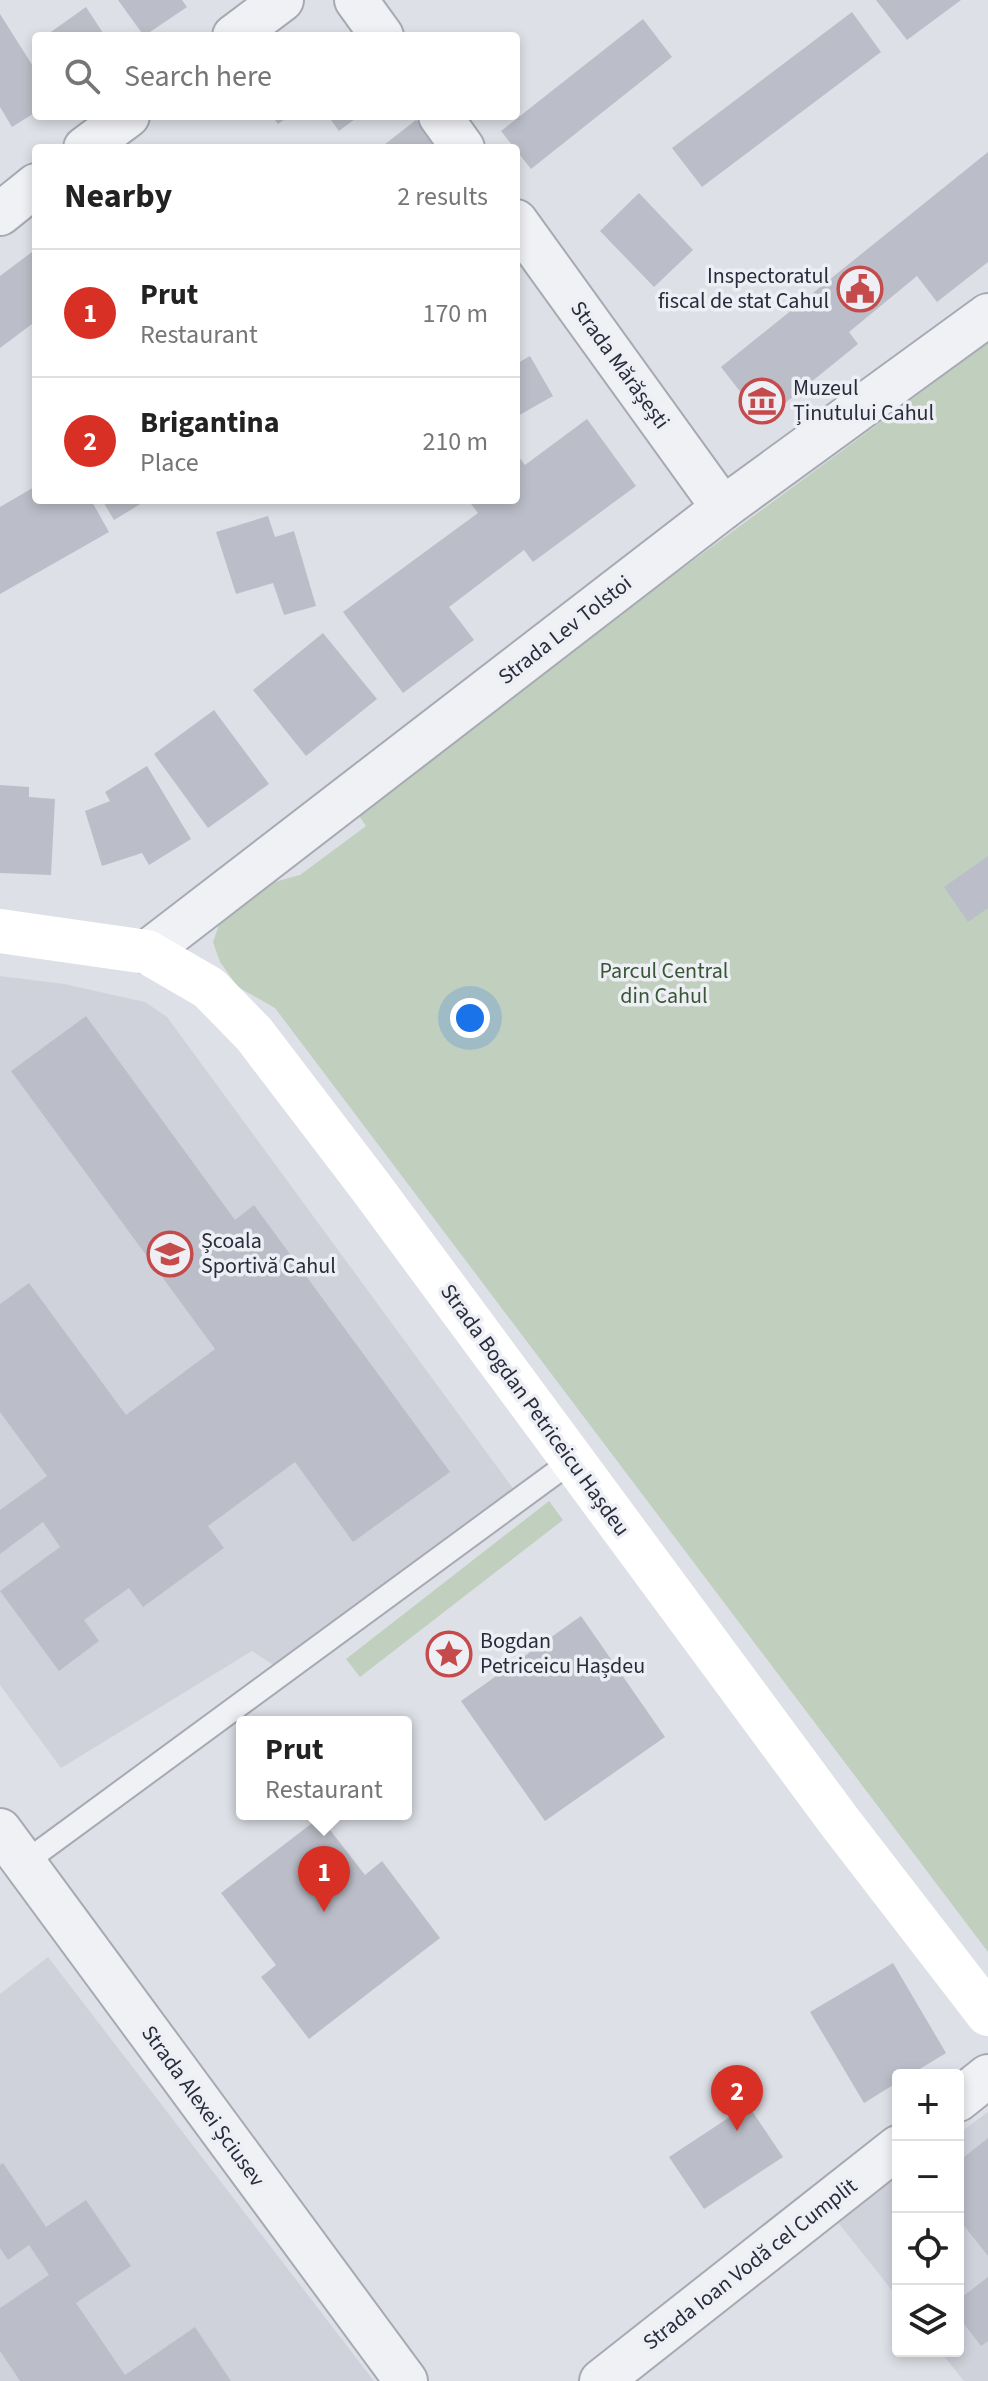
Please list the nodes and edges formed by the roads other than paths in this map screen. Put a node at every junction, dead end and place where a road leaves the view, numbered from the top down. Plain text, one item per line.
1 (282, 0) edge
2 (356, 0) edge
3 (239, 32) edge
4 (379, 32) edge
5 (123, 120) edge
6 (443, 120) edge
7 (90, 144) edge
8 (460, 144) edge
9 (32, 188) edge
10 (0, 214) edge
11 (520, 227) edge
12 (988, 315) edge
13 (723, 508) junction
14 (0, 931) edge
15 (147, 952) junction
16 (573, 1460) junction
17 (0, 1830) edge
18 (24, 1863) junction
19 (988, 2014) edge
20 (988, 2076) edge
21 (964, 2095) edge
22 (892, 2152) edge
23 (406, 2381) edge
24 (601, 2381) edge

1 - 3 street
2 - 4 street
5 - 7 street
6 - 8 street
9 - 10 street
11 - 13 street, Strada Mărășești
12 - 13 street, Strada Lev Tolstoi
13 - 15 street, Strada Lev Tolstoi
14 - 15 main road, Strada Bogdan Petriceicu Hașdeu
15 - 16 main road, Strada Bogdan Petriceicu Hașdeu
16 - 18 lane
16 - 19 main road, Strada Bogdan Petriceicu Hașdeu
17 - 18 street, Strada Alexei Șciusev
18 - 23 street, Strada Alexei Șciusev
20 - 21 street
22 - 24 street, Strada Ioan Vodă cel Cumplit

